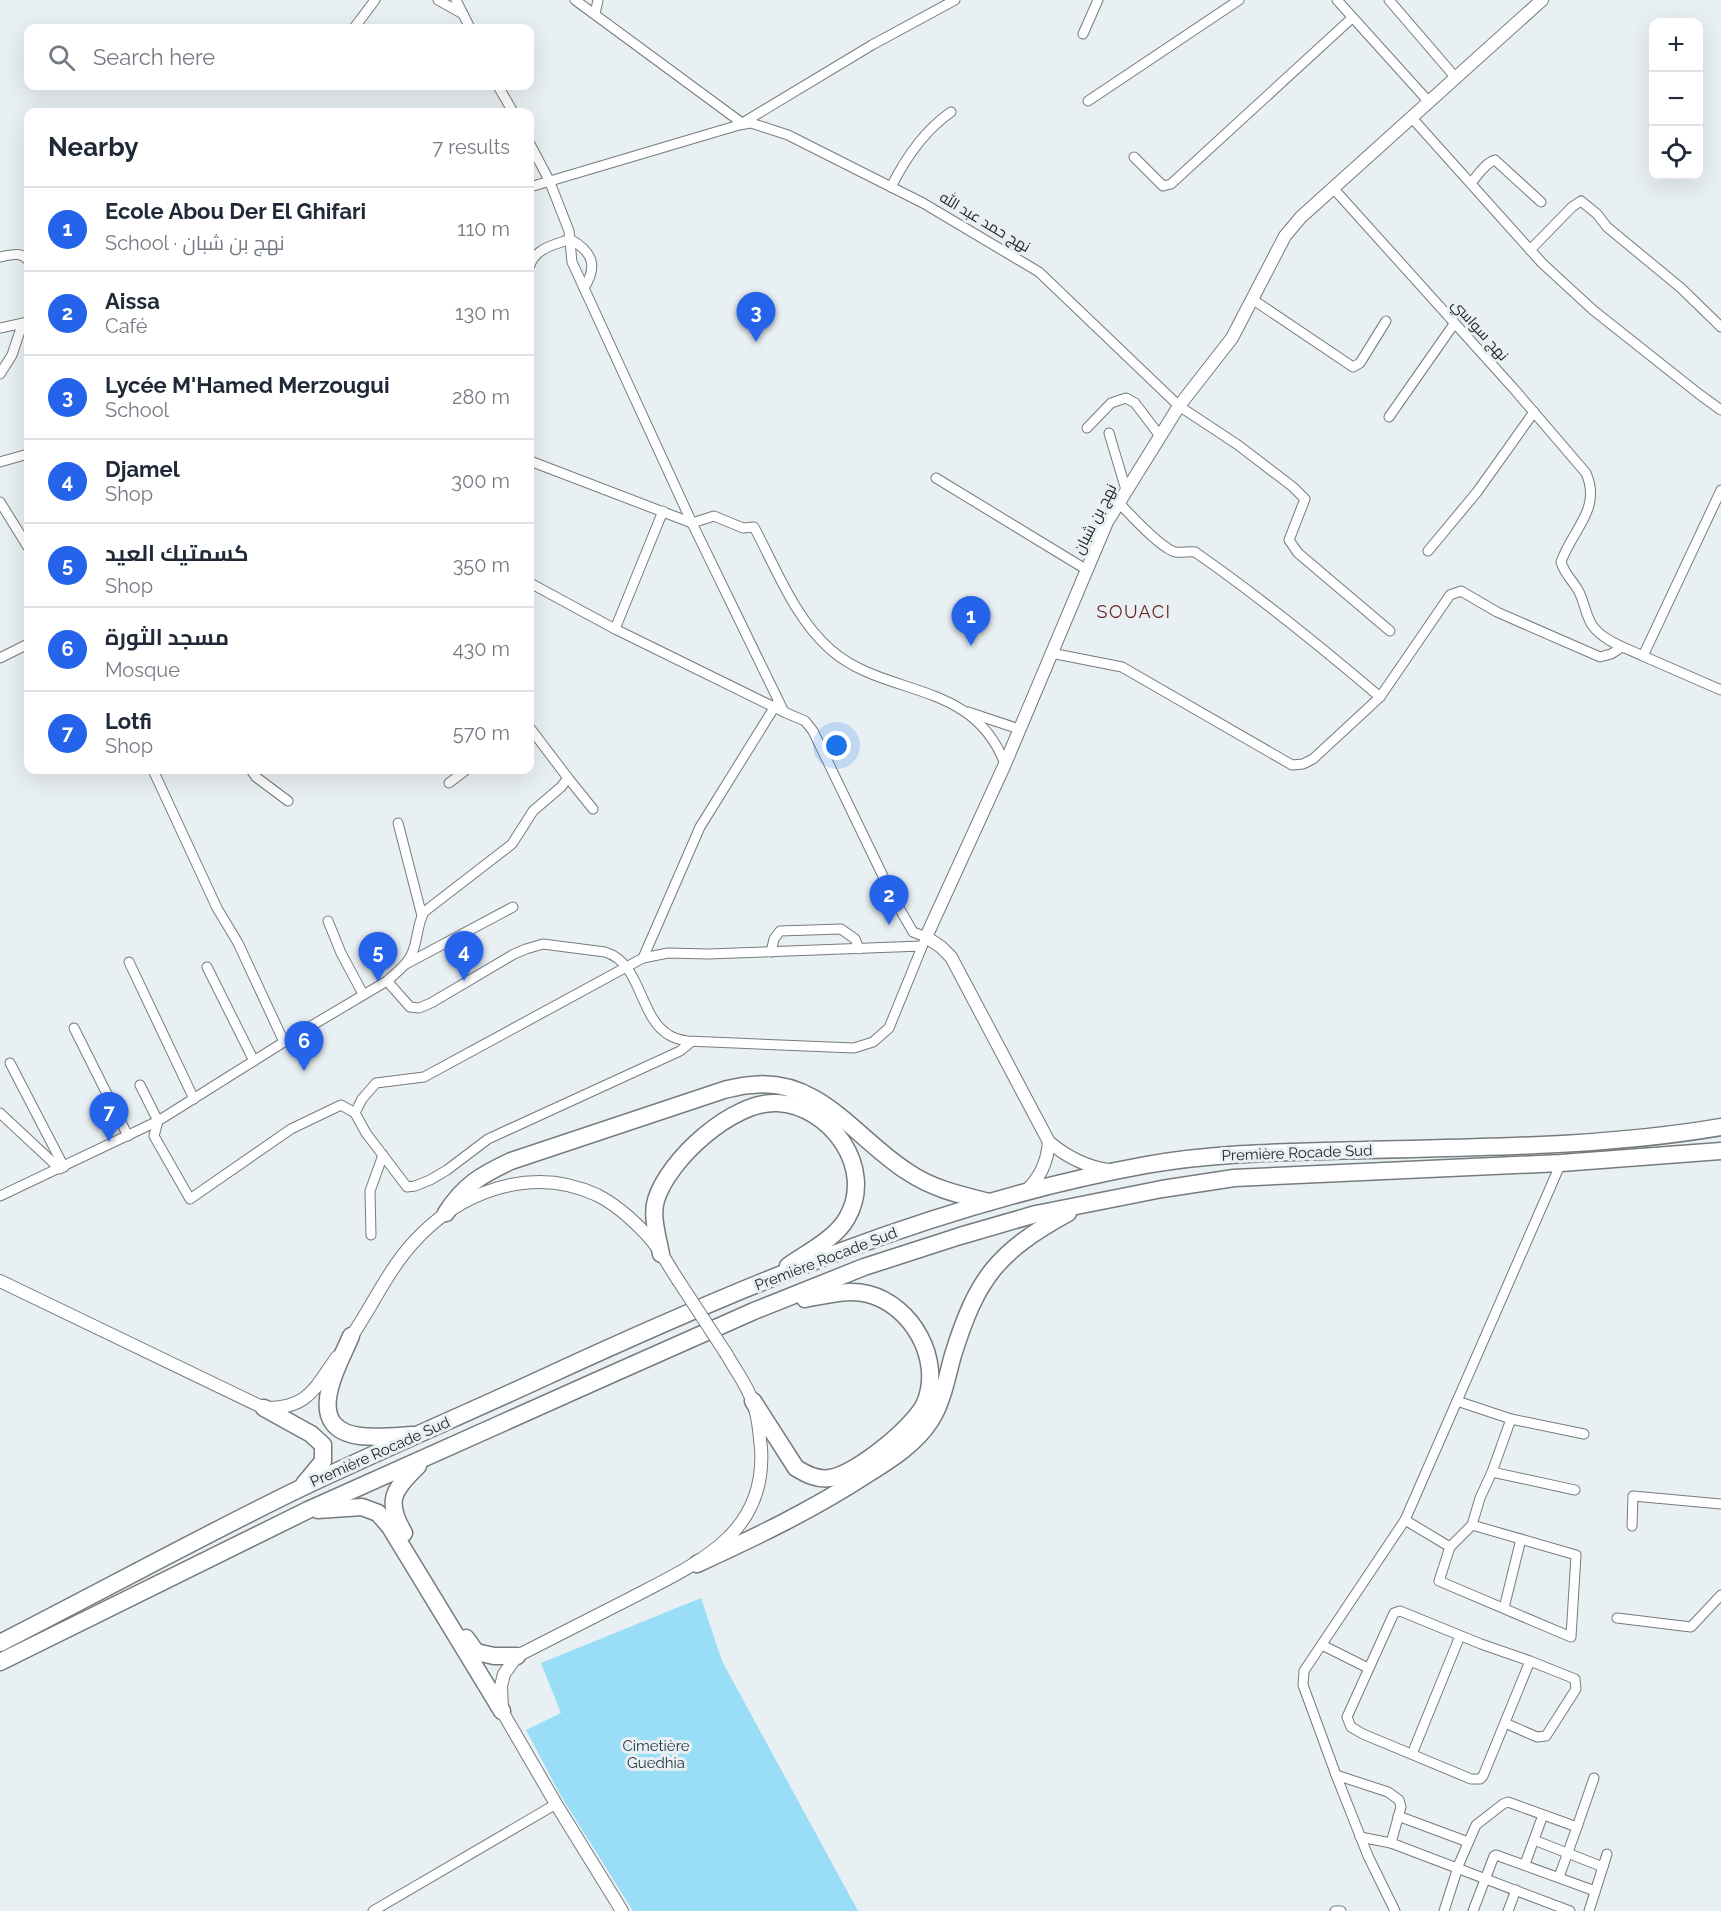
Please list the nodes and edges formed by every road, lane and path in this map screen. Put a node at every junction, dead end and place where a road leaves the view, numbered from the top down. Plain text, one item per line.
1 (375, 0) edge
2 (438, 0) edge
3 (456, 0) edge
4 (575, 0) edge
5 (598, 0) edge
6 (955, 0) edge
7 (1098, 0) edge
8 (1239, 0) edge
9 (1337, 0) edge
10 (1389, 0) edge
11 (1542, 0) edge
12 (463, 14) junction
13 (595, 14) junction
14 (1352, 18) junction
15 (357, 24) edge
16 (468, 24) edge
17 (1083, 34) dead end
18 (1456, 78) junction
19 (500, 90) edge
20 (1088, 101) dead end
21 (1430, 102) junction
22 (511, 108) edge
23 (951, 112) dead end
24 (1412, 118) junction
25 (741, 124) junction
26 (534, 152) edge
27 (1134, 156) dead end
28 (549, 180) junction
29 (1471, 183) junction
30 (534, 186) edge
31 (891, 187) junction
32 (1333, 188) junction
33 (1541, 202) dead end
34 (570, 239) junction
35 (1530, 250) junction
36 (534, 255) edge
37 (24, 256) edge
38 (0, 257) edge
39 (584, 288) junction
40 (1252, 299) junction
41 (1386, 321) dead end
42 (24, 323) edge
43 (1454, 324) junction
44 (24, 325) edge
45 (1721, 327) edge
46 (0, 328) edge
47 (0, 374) edge
48 (1179, 406) junction
49 (1721, 410) edge
50 (1534, 412) junction
51 (1389, 417) dead end
52 (1087, 428) dead end
53 (1109, 433) dead end
54 (1160, 436) junction
55 (24, 455) edge
56 (0, 462) edge
57 (534, 463) edge
58 (936, 478) dead end
59 (1126, 489) junction
60 (1721, 490) edge
61 (0, 502) edge
62 (1118, 502) junction
63 (663, 512) junction
64 (693, 524) junction
65 (24, 541) edge
66 (1428, 551) dead end
67 (1087, 570) junction
68 (534, 585) edge
69 (615, 629) junction
70 (1390, 631) dead end
71 (24, 645) edge
72 (1622, 647) junction
73 (2, 653) edge
74 (1052, 653) junction
75 (1643, 656) junction
76 (1721, 690) edge
77 (1380, 698) junction
78 (776, 704) junction
79 (963, 710) junction
80 (1019, 729) junction
81 (534, 733) edge
82 (1005, 764) junction
83 (155, 774) edge
84 (254, 774) edge
85 (461, 774) edge
86 (568, 778) junction
87 (449, 783) dead end
88 (288, 801) dead end
89 (593, 809) dead end
90 (398, 823) dead end
91 (513, 907) dead end
92 (422, 916) junction
93 (328, 921) dead end
94 (924, 941) junction
95 (859, 949) junction
96 (771, 952) junction
97 (643, 958) junction
98 (129, 962) dead end
99 (403, 966) junction
100 (207, 967) dead end
101 (626, 967) junction
102 (387, 981) junction
103 (363, 994) junction
104 (74, 1028) dead end
105 (284, 1042) junction
106 (691, 1042) junction
107 (254, 1061) junction
108 (10, 1063) dead end
109 (140, 1085) dead end
110 (194, 1099) junction
111 (0, 1113) edge
112 (355, 1113) junction
113 (158, 1121) junction
114 (1721, 1127) edge
115 (128, 1136) junction
116 (1049, 1142) junction
117 (1721, 1151) edge
118 (383, 1155) junction
119 (1561, 1163) junction
120 (62, 1168) junction
121 (1116, 1171) junction
122 (1025, 1192) junction
123 (0, 1197) edge
124 (990, 1202) junction
125 (1084, 1204) junction
126 (446, 1213) junction
127 (371, 1235) dead end
128 (661, 1254) junction
129 (769, 1280) junction
130 (0, 1281) edge
131 (754, 1311) junction
132 (351, 1336) junction
133 (753, 1401) junction
134 (1457, 1401) junction
135 (264, 1408) junction
136 (1511, 1419) junction
137 (1584, 1434) dead end
138 (419, 1435) junction
139 (427, 1457) junction
140 (1492, 1472) junction
141 (301, 1488) junction
142 (1575, 1490) dead end
143 (1721, 1504) edge
144 (308, 1510) junction
145 (1405, 1520) junction
146 (1472, 1525) junction
147 (1632, 1526) dead end
148 (1521, 1539) junction
149 (1450, 1547) junction
150 (697, 1564) junction
151 (1721, 1594) edge
152 (1504, 1608) junction
153 (1617, 1618) dead end
154 (1460, 1636) junction
155 (0, 1643) edge
156 (1322, 1645) junction
157 (517, 1656) junction
158 (1530, 1661) junction
159 (0, 1662) edge
160 (1368, 1668) junction
161 (502, 1711) junction
162 (1505, 1723) junction
163 (1412, 1754) junction
164 (1336, 1775) junction
165 (1594, 1778) dead end
166 (556, 1804) junction
167 (1543, 1815) junction
168 (1398, 1816) junction
169 (1577, 1827) junction
170 (1360, 1836) junction
171 (1534, 1840) junction
172 (1468, 1842) junction
173 (1391, 1844) junction
174 (1568, 1853) junction
175 (1607, 1854) dead end
176 (1525, 1864) junction
177 (1603, 1867) junction
178 (1457, 1869) junction
179 (1558, 1877) junction
180 (1484, 1878) junction
181 (1516, 1890) junction
182 (1595, 1891) junction
183 (373, 1911) edge
184 (622, 1911) edge
185 (1335, 1911) edge
186 (1341, 1911) edge
187 (1395, 1911) edge
188 (1444, 1911) edge
189 (1473, 1911) edge
190 (1508, 1911) edge
191 (1570, 1911) edge
192 (1589, 1911) edge

1 - 15 street
2 - 12 street
3 - 12 street
4 - 13 street
5 - 13 street
6 - 25 street
7 - 17 street
8 - 20 street
9 - 14 street
10 - 18 street
11 - 18 main road, نهج بن شبان
12 - 16 street
13 - 25 street
14 - 21 street
14 - 27 street
18 - 21 main road, نهج بن شبان
19 - 22 street
21 - 24 main road, نهج بن شبان
23 - 31 street
24 - 29 street
24 - 32 main road, نهج بن شبان
25 - 28 street
25 - 31 street, نهج حمد عبد الله
26 - 28 street
28 - 30 street
28 - 34 street
29 - 33 street
29 - 35 street
31 - 48 street, نهج حمد عبد الله
32 - 40 main road, نهج بن شبان
32 - 43 street, نهج سواسي
34 - 36 street
34 - 39 street
34 - 39 street
35 - 45 street
35 - 49 street
37 - 38 street
39 - 64 street
40 - 41 street
40 - 48 main road, نهج بن شبان
42 - 46 street
43 - 50 street, نهج سواسي
43 - 51 street
44 - 47 street
48 - 54 main road, نهج بن شبان
48 - 70 street, نهج حمد عبد الله
50 - 66 street
50 - 72 street, نهج سواسي
52 - 54 street
53 - 59 street
54 - 59 main road, نهج بن شبان
55 - 56 street
57 - 63 street
58 - 67 street
59 - 62 main road, نهج بن شبان
60 - 75 street
61 - 65 street
62 - 67 main road, نهج بن شبان
62 - 77 street
63 - 64 street
63 - 69 street
64 - 78 street
64 - 79 street
67 - 74 main road, نهج بن شبان
68 - 69 street
69 - 78 street
71 - 73 street
72 - 75 street
72 - 77 street
74 - 77 street
74 - 80 main road, نهج بن شبان
75 - 76 street
78 - 94 street
78 - 97 street
79 - 80 street
79 - 82 street
80 - 82 main road, نهج بن شبان
81 - 86 street
82 - 94 main road, نهج بن شبان
83 - 105 street
84 - 88 street
85 - 87 street
86 - 89 street
86 - 92 street
90 - 92 street
91 - 99 street
92 - 99 street
93 - 103 street
94 - 95 street
94 - 106 street
94 - 116 main road
95 - 96 street
95 - 96 street
96 - 97 street
97 - 101 street
98 - 110 street
99 - 102 street
100 - 107 street
101 - 102 street
101 - 106 street
101 - 112 street
102 - 103 street
103 - 105 street
104 - 115 street
105 - 107 street
106 - 118 street
107 - 110 street
108 - 120 street
109 - 113 street
110 - 113 street
111 - 120 street
112 - 113 street
112 - 118 street
113 - 115 street
114 - 121 highway, Première Rocade Sud
115 - 120 street
116 - 121 main road
116 - 122 main road
117 - 119 highway, Première Rocade Sud
118 - 127 street
119 - 125 highway, Première Rocade Sud
119 - 134 street
120 - 123 street
121 - 122 highway, Première Rocade Sud
122 - 124 highway, Première Rocade Sud
124 - 126 highway
124 - 129 highway, Première Rocade Sud
125 - 131 highway, Première Rocade Sud
125 - 150 highway
126 - 128 main road
126 - 132 main road
128 - 129 highway
128 - 133 main road, bridge
129 - 138 highway, Première Rocade Sud
130 - 135 main road
131 - 133 highway
131 - 139 highway, Première Rocade Sud
132 - 135 main road
132 - 138 highway
133 - 150 main road
134 - 136 street
134 - 145 street
135 - 141 highway
136 - 137 street
136 - 140 street
138 - 141 highway, Première Rocade Sud
139 - 144 highway, Première Rocade Sud
139 - 157 highway
140 - 142 street
140 - 146 street
141 - 155 highway, Première Rocade Sud
143 - 147 street
144 - 159 highway, Première Rocade Sud
144 - 161 highway
145 - 149 street
145 - 156 street
146 - 148 street
146 - 149 street
148 - 152 street
148 - 152 street
149 - 152 street
150 - 157 main road
151 - 153 street
154 - 158 street
154 - 160 street
154 - 163 street
156 - 160 street
156 - 164 street
157 - 161 main road
158 - 162 street
158 - 162 street
160 - 163 street
161 - 166 main road
162 - 163 street
164 - 168 street
164 - 170 street
165 - 169 street
166 - 183 street
166 - 184 main road
167 - 169 street
167 - 171 street
167 - 172 street
168 - 172 street
168 - 173 street
169 - 174 street
170 - 173 street
170 - 187 street
171 - 174 street
171 - 176 street
172 - 178 street
173 - 178 street
174 - 177 street
174 - 179 street
175 - 177 street
176 - 179 street
176 - 180 street
177 - 182 street
178 - 180 street
178 - 188 street
179 - 182 street
180 - 181 street
180 - 189 street
181 - 190 street
181 - 191 street
182 - 192 street
185 - 186 street

